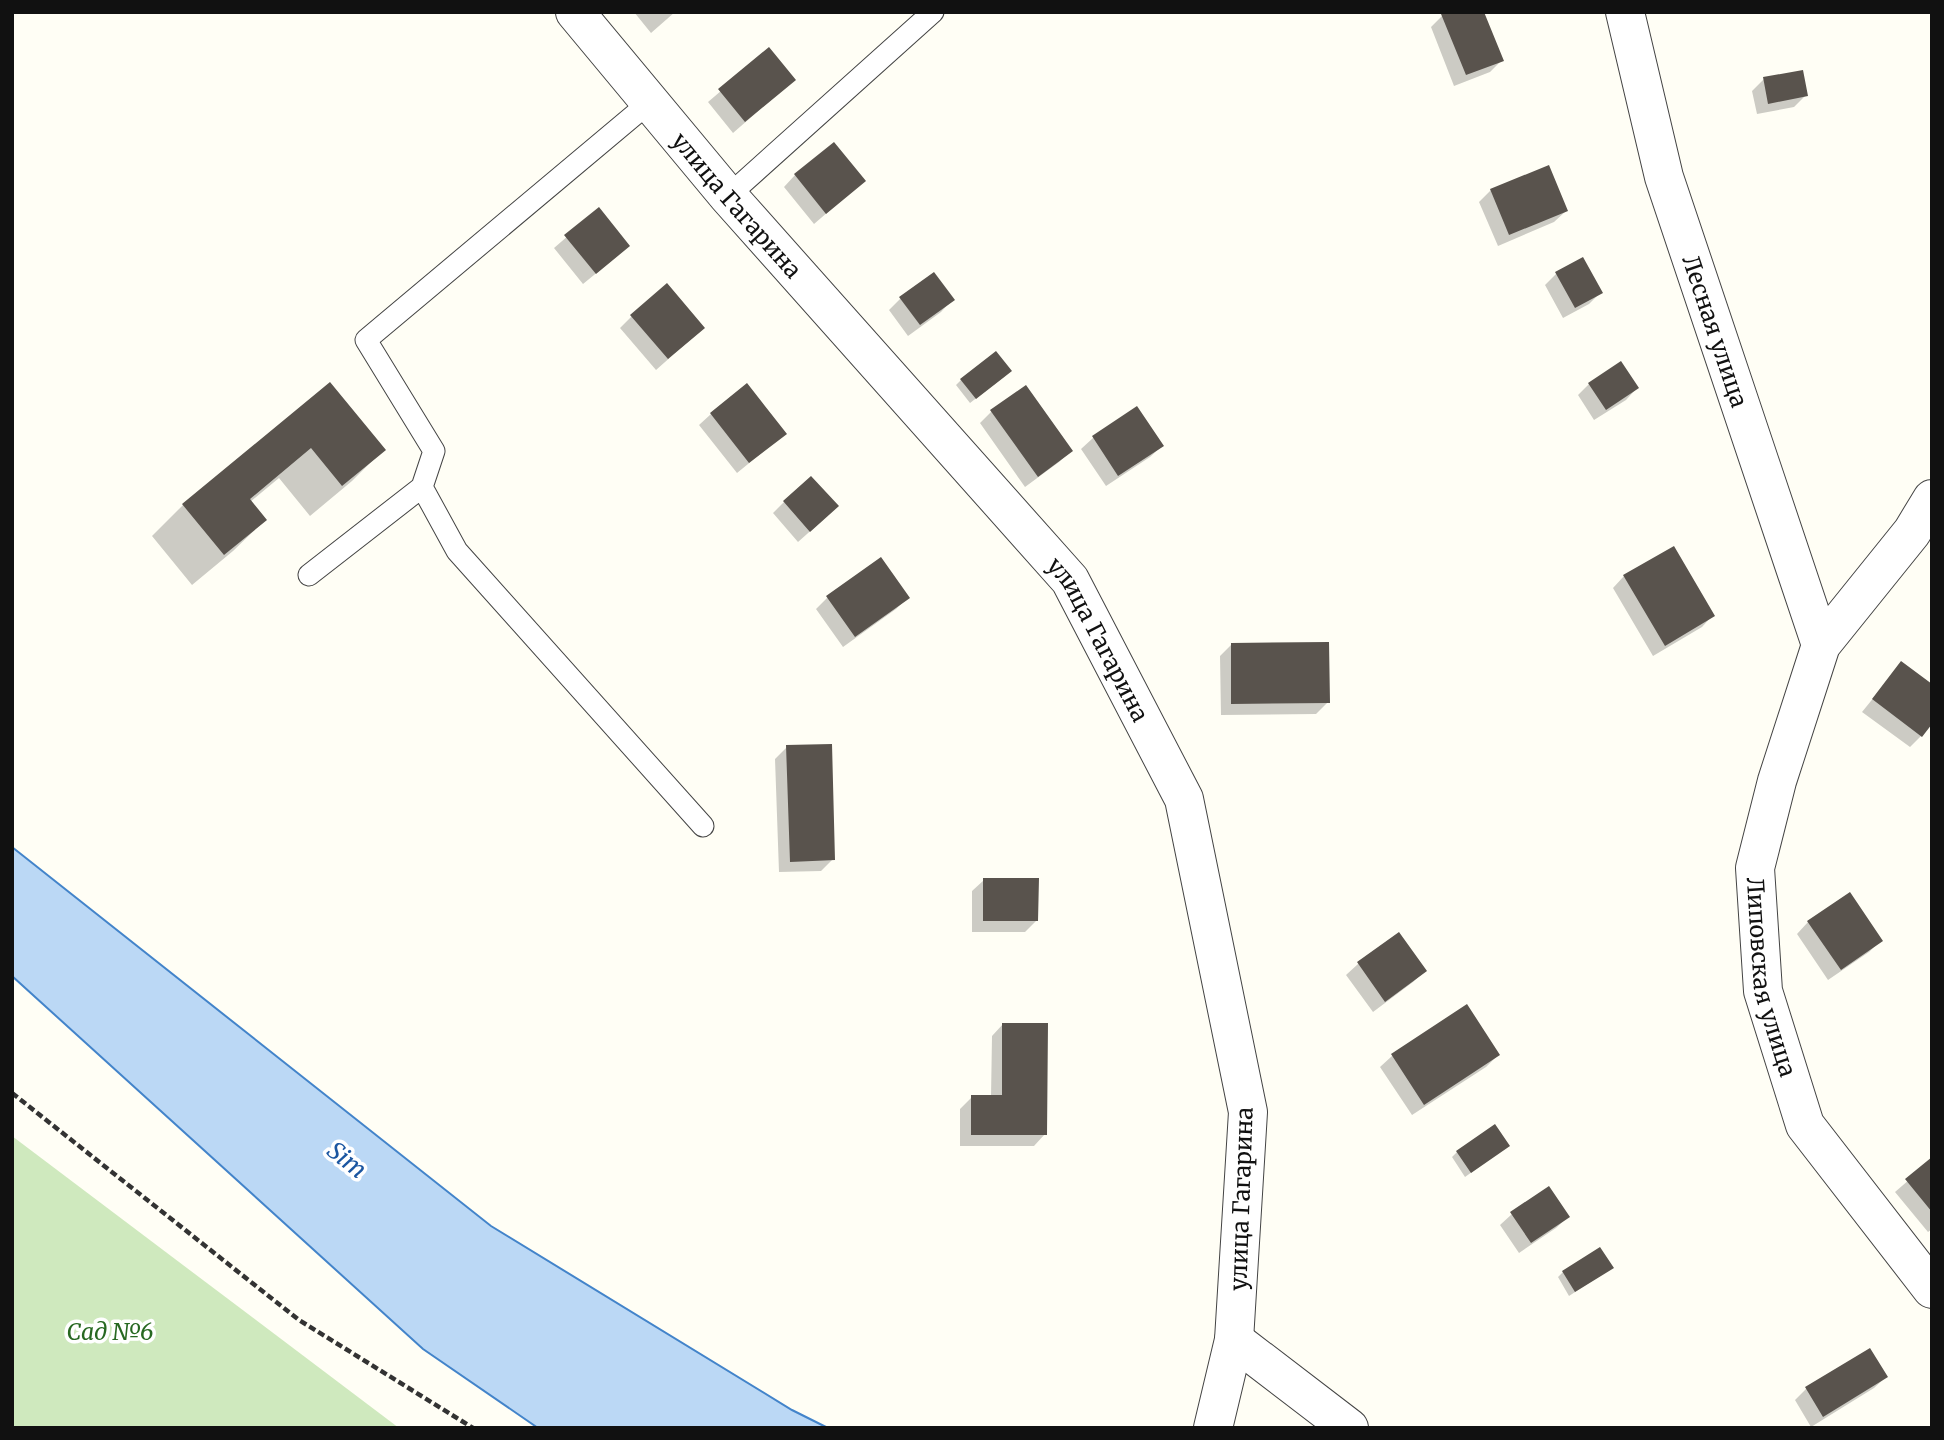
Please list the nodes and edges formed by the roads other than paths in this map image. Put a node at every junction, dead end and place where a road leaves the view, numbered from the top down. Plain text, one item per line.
1 (575, 12) edge
2 (933, 12) edge
3 (1625, 12) edge
4 (651, 101) junction
5 (728, 196) junction
6 (422, 487) junction
7 (1932, 499) edge
8 (309, 575) dead end
9 (1821, 645) junction
10 (703, 826) dead end
11 (1932, 1289) edge
12 (1234, 1340) junction
13 (1214, 1425) edge
14 (1349, 1428) edge

1 - 4 street, улица Гагарина
2 - 5 lane
3 - 9 street, Лесная улица
4 - 5 street, улица Гагарина
4 - 6 lane
5 - 12 street, улица Гагарина
6 - 8 lane
6 - 10 lane
7 - 9 street, Липовская улица
9 - 11 street, Липовская улица
12 - 13 street, улица Гагарина
12 - 14 street

